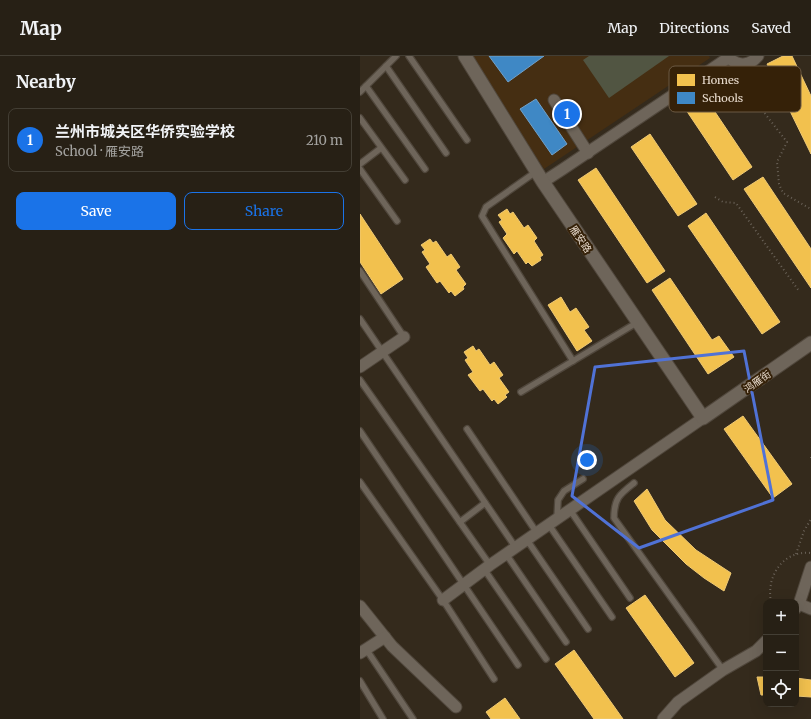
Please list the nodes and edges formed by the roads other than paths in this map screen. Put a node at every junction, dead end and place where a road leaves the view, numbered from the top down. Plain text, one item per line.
1 (396, 56) edge
2 (409, 56) edge
3 (464, 56) edge
4 (758, 56) edge
5 (728, 57) edge
6 (386, 66) junction
7 (715, 66) edge
8 (366, 86) junction
9 (360, 92) edge
10 (669, 97) edge
11 (554, 100) dead end
12 (360, 118) edge
13 (467, 140) dead end
14 (381, 148) junction
15 (446, 152) dead end
16 (588, 153) junction
17 (360, 164) edge
18 (360, 169) edge
19 (425, 170) dead end
20 (540, 176) junction
21 (405, 180) dead end
22 (397, 221) dead end
23 (360, 271) edge
24 (360, 319) edge
25 (638, 322) junction
26 (404, 337) joint
27 (811, 343) edge
28 (382, 351) junction
29 (573, 361) junction
30 (360, 367) edge
31 (360, 380) edge
32 (521, 392) dead end
33 (703, 418) junction
34 (467, 429) dead end
35 (360, 431) edge
36 (583, 479) dead end
37 (360, 482) edge
38 (634, 483) dead end
39 (485, 503) junction
40 (570, 510) junction
41 (460, 522) junction
42 (553, 522) junction
43 (537, 533) junction
44 (527, 540) junction
45 (511, 551) junction
46 (487, 567) junction
47 (811, 567) edge
48 (463, 584) junction
49 (630, 598) dead end
50 (443, 600) junction
51 (799, 603) edge
52 (360, 606) edge
53 (799, 606) edge
54 (811, 609) edge
55 (612, 617) dead end
56 (588, 629) dead end
57 (385, 637) junction
58 (566, 642) dead end
59 (763, 644) edge
60 (363, 651) edge
61 (546, 659) dead end
62 (518, 665) dead end
63 (723, 670) junction
64 (494, 679) dead end
65 (360, 681) edge
66 (456, 707) dead end
67 (383, 719) edge
68 (413, 719) edge
69 (663, 719) edge

1 - 6 lane
2 - 13 lane
3 - 20 street, 雁安路
4 - 5 street
5 - 7 street
6 - 8 lane
6 - 15 lane
8 - 9 lane
8 - 19 lane
10 - 16 street
11 - 16 street
12 - 14 lane
14 - 17 lane
14 - 21 lane
16 - 20 street
18 - 22 lane
20 - 25 street, 雁安路
20 - 29 lane
23 - 26 lane
24 - 28 lane
25 - 29 lane
25 - 33 street, 雁安路
26 - 28 street
27 - 33 street, 鸿雁街
28 - 30 street
28 - 39 lane
29 - 32 lane
31 - 41 lane
33 - 40 street
34 - 43 lane
35 - 48 lane
36 - 42 lane
37 - 50 lane
38 - 63 lane
39 - 41 lane
39 - 45 lane
40 - 42 street
40 - 49 lane
41 - 46 lane
42 - 43 street
42 - 55 lane
43 - 44 street
44 - 45 street
44 - 56 lane
45 - 46 street
45 - 58 lane
46 - 48 street
46 - 61 lane
47 - 51 street
48 - 50 street
48 - 62 lane
50 - 64 lane
52 - 57 street
53 - 54 street
57 - 60 street
57 - 66 street
59 - 63 street
60 - 68 lane
63 - 69 street
65 - 67 lane

